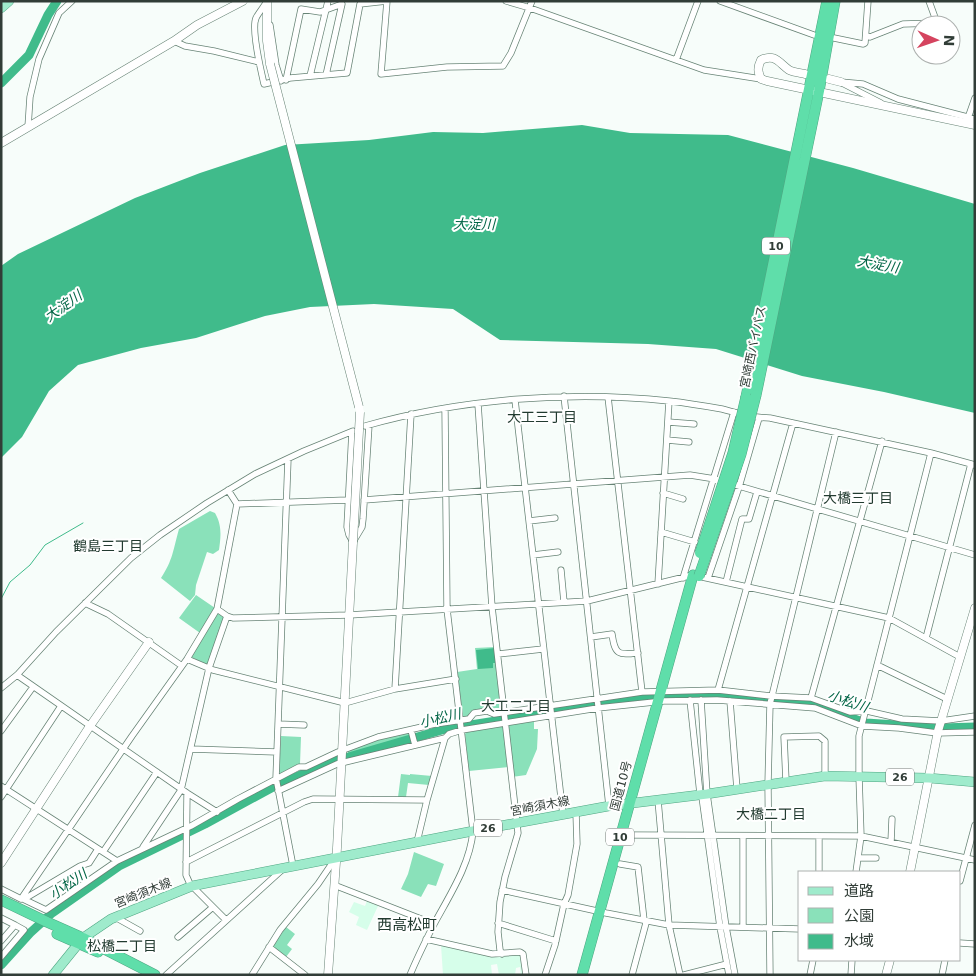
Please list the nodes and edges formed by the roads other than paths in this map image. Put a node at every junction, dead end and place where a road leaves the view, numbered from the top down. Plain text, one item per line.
1 (9, 1) edge
2 (72, 1) edge
3 (243, 1) edge
4 (267, 1) edge
5 (328, 1) edge
6 (387, 1) edge
7 (506, 1) edge
8 (698, 1) edge
9 (720, 1) edge
10 (827, 1) edge
11 (835, 1) edge
12 (868, 1) edge
13 (929, 1) edge
14 (531, 4) edge
15 (1, 8) edge
16 (326, 9) junction
17 (814, 35) dead end
18 (866, 36) junction
19 (834, 38) dead end
20 (174, 41) junction
21 (676, 60) junction
22 (259, 62) junction
23 (805, 74) dead end
24 (326, 75) junction
25 (310, 76) junction
26 (762, 79) junction
27 (829, 79) dead end
28 (283, 80) junction
29 (841, 82) junction
30 (813, 95) junction
31 (975, 98) edge
32 (888, 106) junction
33 (972, 119) edge
34 (975, 125) edge
35 (28, 127) junction
36 (1, 144) edge
37 (564, 396) junction
38 (608, 397) junction
39 (515, 400) junction
40 (669, 401) junction
41 (478, 404) junction
42 (445, 409) junction
43 (734, 412) junction
44 (412, 414) junction
45 (759, 418) junction
46 (668, 422) junction
47 (793, 423) junction
48 (694, 424) dead end
49 (836, 432) junction
50 (667, 440) junction
51 (882, 441) junction
52 (689, 442) dead end
53 (931, 453) junction
54 (288, 459) junction
55 (973, 465) edge
56 (664, 477) junction
57 (715, 479) junction
58 (618, 480) junction
59 (574, 484) junction
60 (739, 487) junction
61 (525, 488) junction
62 (228, 490) junction
63 (484, 490) junction
64 (757, 492) junction
65 (663, 493) junction
66 (446, 494) junction
67 (772, 496) junction
68 (406, 497) junction
69 (683, 499) dead end
70 (347, 500) junction
71 (364, 500) junction
72 (286, 502) junction
73 (237, 504) junction
74 (817, 510) junction
75 (555, 518) dead end
76 (529, 521) junction
77 (860, 522) junction
78 (661, 532) junction
79 (910, 536) junction
80 (353, 542) junction
81 (694, 542) junction
82 (949, 548) junction
83 (558, 552) dead end
84 (533, 554) junction
85 (975, 555) edge
86 (561, 570) dead end
87 (696, 577) junction
88 (726, 582) junction
89 (658, 584) junction
90 (746, 586) junction
91 (630, 591) junction
92 (796, 598) junction
93 (587, 601) junction
94 (564, 602) junction
95 (85, 603) junction
96 (538, 604) junction
97 (492, 606) junction
98 (836, 607) junction
99 (975, 608) edge
100 (217, 609) junction
101 (447, 609) junction
102 (400, 612) junction
103 (349, 615) junction
104 (227, 616) junction
105 (282, 617) junction
106 (889, 618) junction
107 (973, 620) edge
108 (590, 637) junction
109 (926, 638) junction
110 (149, 642) junction
111 (543, 649) junction
112 (638, 653) junction
113 (498, 654) junction
114 (960, 657) junction
115 (187, 659) junction
116 (877, 665) junction
117 (182, 666) junction
118 (209, 668) junction
119 (17, 675) junction
120 (456, 679) junction
121 (33, 686) junction
122 (280, 687) junction
123 (1, 688) edge
124 (395, 690) junction
125 (718, 690) junction
126 (642, 692) junction
127 (662, 696) junction
128 (772, 696) junction
129 (812, 698) junction
130 (597, 699) junction
131 (947, 699) junction
132 (690, 700) junction
133 (701, 700) junction
134 (730, 701) junction
135 (345, 703) junction
136 (770, 704) junction
137 (61, 706) junction
138 (550, 706) junction
139 (598, 708) junction
140 (504, 712) junction
141 (865, 714) junction
142 (551, 716) junction
143 (975, 716) edge
144 (461, 720) junction
145 (505, 723) junction
146 (278, 724) junction
147 (304, 725) dead end
148 (90, 726) junction
149 (862, 726) junction
150 (939, 727) junction
151 (411, 730) junction
152 (462, 730) junction
153 (1, 731) edge
154 (975, 732) edge
155 (445, 738) junction
156 (414, 745) junction
157 (124, 748) junction
158 (191, 749) junction
159 (342, 751) junction
160 (277, 752) junction
161 (342, 763) junction
162 (157, 772) junction
163 (825, 776) junction
164 (859, 776) junction
165 (276, 778) junction
166 (929, 778) junction
167 (786, 782) junction
168 (975, 782) edge
169 (768, 784) junction
170 (4, 787) edge
171 (737, 789) junction
172 (278, 791) junction
173 (184, 792) junction
174 (703, 794) junction
175 (1, 796) edge
176 (339, 800) junction
177 (427, 800) junction
178 (658, 800) junction
179 (633, 803) junction
180 (609, 806) junction
181 (36, 809) junction
182 (217, 812) junction
183 (576, 812) junction
184 (282, 813) junction
185 (562, 815) junction
186 (892, 819) dead end
187 (516, 824) junction
188 (975, 825) edge
189 (187, 828) junction
190 (68, 830) junction
191 (474, 831) junction
192 (628, 835) junction
193 (710, 835) junction
194 (770, 835) junction
195 (661, 836) junction
196 (743, 836) junction
197 (819, 836) junction
198 (861, 836) junction
199 (417, 842) junction
200 (891, 842) junction
201 (915, 847) junction
202 (143, 848) junction
203 (100, 850) junction
204 (337, 857) junction
205 (858, 858) junction
206 (876, 858) dead end
207 (966, 858) junction
208 (975, 860) edge
209 (117, 861) junction
210 (186, 862) junction
211 (1, 863) edge
212 (620, 864) junction
213 (293, 866) junction
214 (283, 868) junction
215 (819, 871) edge
216 (856, 871) edge
217 (910, 871) edge
218 (961, 877) edge
219 (334, 885) junction
220 (192, 886) junction
221 (1, 889) edge
222 (502, 890) junction
223 (22, 899) junction
224 (1, 900) edge
225 (564, 904) junction
226 (1, 906) edge
227 (213, 907) junction
228 (603, 912) junction
229 (115, 917) junction
230 (2, 920) edge
231 (226, 920) junction
232 (644, 920) junction
233 (40, 923) junction
234 (498, 923) junction
235 (434, 924) junction
236 (16, 925) junction
237 (669, 925) junction
238 (723, 927) junction
239 (743, 927) junction
240 (771, 928) junction
241 (798, 929) edge
242 (140, 930) dead end
243 (178, 937) dead end
244 (426, 938) junction
245 (556, 940) junction
246 (1, 941) edge
247 (81, 941) junction
248 (961, 943) edge
249 (975, 944) edge
250 (269, 947) junction
251 (502, 954) junction
252 (1, 957) edge
253 (812, 961) edge
254 (852, 961) edge
255 (890, 961) edge
256 (944, 961) edge
257 (727, 964) junction
258 (53, 975) edge
259 (141, 975) edge
260 (155, 975) edge
261 (166, 975) edge
262 (252, 975) edge
263 (305, 975) edge
264 (328, 975) edge
265 (410, 975) edge
266 (526, 975) edge
267 (545, 975) edge
268 (582, 975) edge
269 (589, 975) edge
270 (632, 975) edge
271 (682, 975) edge
272 (729, 975) edge
273 (735, 975) edge
274 (770, 975) edge
275 (810, 975) edge
276 (851, 975) edge
277 (886, 975) edge
278 (942, 975) edge

1 - 15 main road
2 - 35 street
3 - 20 street
4 - 22 street
4 - 28 street
4 - 80 street, bridge
5 - 16 street
6 - 14 street
6 - 24 street
7 - 14 street
8 - 21 street
9 - 17 street
10 - 30 highway, 宮崎西バイパス / 10
11 - 30 highway, 宮崎西バイパス / 10
12 - 18 street
13 - 18 street
14 - 21 street
16 - 24 street
16 - 25 street
16 - 28 street
18 - 19 street
20 - 22 street
20 - 35 street
21 - 26 street
22 - 28 street
23 - 26 street
24 - 25 street
25 - 28 street
26 - 30 street
27 - 29 street
29 - 32 street
29 - 33 street
30 - 32 street
30 - 87 highway, 宮崎西バイパス / 10, bridge
31 - 33 street
32 - 34 street
35 - 36 street
37 - 38 street
37 - 39 street
37 - 59 street
38 - 40 street
38 - 58 street
39 - 41 street
39 - 61 street
40 - 43 street
40 - 46 street
41 - 42 street
41 - 63 street
42 - 44 street
42 - 66 street
43 - 45 street
43 - 57 street
44 - 68 street
44 - 71 street
45 - 47 street
45 - 60 street
46 - 48 street
46 - 50 street
47 - 49 street
47 - 67 street
49 - 51 street
49 - 74 street
50 - 52 street
50 - 56 street
51 - 53 street
51 - 77 street
53 - 55 street
53 - 79 street
54 - 62 street
54 - 70 street
54 - 72 street
55 - 82 street
56 - 57 street
56 - 58 street
56 - 65 street
57 - 60 street
57 - 81 street
58 - 59 street
58 - 91 street
59 - 61 street
59 - 93 street
60 - 64 street
60 - 87 street
61 - 63 street
61 - 76 street
62 - 73 street
62 - 95 street
63 - 66 street
63 - 97 street
64 - 67 street
64 - 88 street
65 - 69 street
65 - 78 street
66 - 68 street
66 - 101 street
67 - 74 street
67 - 90 street
68 - 71 street
68 - 102 street
70 - 72 street
70 - 80 street
71 - 80 street
72 - 73 street
72 - 105 street
73 - 100 street
74 - 77 street
74 - 92 street
75 - 76 street
76 - 84 street
77 - 79 street
77 - 98 street
78 - 81 street
78 - 89 street
79 - 82 street
79 - 106 street
80 - 103 street
81 - 87 street
82 - 85 street
82 - 109 street
83 - 84 street
84 - 96 street
86 - 94 street
87 - 88 street
87 - 89 street
87 - 127 highway, 宮崎西バイパス / 10
88 - 90 street
89 - 91 street
90 - 92 street
90 - 125 street
91 - 93 street
91 - 112 street
92 - 98 street
92 - 128 street
93 - 94 street
93 - 108 street
94 - 96 street
95 - 110 street
95 - 119 street
96 - 97 street
96 - 111 street
97 - 101 street
97 - 113 street
98 - 106 street
98 - 129 street
99 - 107 street
100 - 104 street
100 - 115 street
101 - 102 street
101 - 120 street
102 - 103 street
102 - 124 street
103 - 105 street
103 - 135 street
104 - 105 street
104 - 118 street
105 - 122 street
106 - 109 street
106 - 116 street
107 - 114 street
108 - 112 street
108 - 130 street
109 - 114 street
110 - 117 street
110 - 148 street
111 - 113 street
111 - 138 street
112 - 126 street
113 - 140 street
114 - 131 street
115 - 117 street
115 - 118 street
116 - 131 street
116 - 141 street
117 - 157 street
118 - 122 street
118 - 158 street
119 - 121 street
119 - 123 street
120 - 124 street
120 - 144 street
121 - 137 street
121 - 153 street
122 - 135 street
122 - 146 street
124 - 135 street
125 - 127 street
125 - 128 street
126 - 127 street
126 - 130 street
127 - 132 street
127 - 139 street
127 - 179 highway, 国道10号 / 10
128 - 129 street
128 - 136 street
129 - 141 street
130 - 138 street
130 - 139 street
131 - 150 street
132 - 133 street
132 - 174 street
133 - 134 street
133 - 174 street
134 - 136 street
134 - 171 street
135 - 159 street
136 - 149 street
136 - 169 street
137 - 148 street
137 - 170 street
138 - 140 street
138 - 142 street
139 - 142 street
139 - 180 street
140 - 144 street
140 - 145 street
141 - 149 street
141 - 150 street
142 - 145 street
142 - 185 street
143 - 150 street
144 - 151 street
144 - 152 street
145 - 152 street
145 - 187 street
146 - 147 street
146 - 160 street
148 - 157 street
148 - 181 street
149 - 150 street
149 - 164 street
150 - 154 street
150 - 166 street
151 - 156 street
151 - 159 street
152 - 155 street
152 - 191 street
155 - 156 street
155 - 177 street
156 - 161 street
157 - 162 street
157 - 190 street
158 - 160 street
158 - 173 street
159 - 161 street
159 - 165 street
160 - 165 street
161 - 172 street
161 - 176 street
162 - 173 street
162 - 203 street
163 - 164 main road, 宮崎須木線 / 26
163 - 167 main road, 宮崎須木線 / 26
163 - 167 street
164 - 166 main road, 宮崎須木線 / 26
164 - 198 street
165 - 172 street
165 - 182 street
166 - 168 main road, 宮崎須木線 / 26
166 - 201 street
167 - 169 main road, 宮崎須木線 / 26
169 - 171 main road, 宮崎須木線 / 26
169 - 194 street
170 - 175 street
170 - 181 street
171 - 174 main road, 宮崎須木線 / 26
172 - 184 street
173 - 182 street
173 - 189 street
173 - 202 street
174 - 178 main road, 宮崎須木線 / 26
174 - 193 street
176 - 177 street
176 - 184 street
176 - 204 street
177 - 199 street
178 - 179 main road, 宮崎須木線 / 26
178 - 195 street
179 - 180 main road, 宮崎須木線 / 26
179 - 192 highway, 国道10号 / 10
179 - 228 highway, 国道10号 / 10
180 - 183 main road, 宮崎須木線 / 26
181 - 190 street
181 - 211 street
182 - 189 street
183 - 185 main road, 宮崎須木線 / 26
183 - 225 street
184 - 210 street
184 - 213 street
185 - 187 main road, 宮崎須木線 / 26
186 - 200 street
187 - 191 main road, 宮崎須木線 / 26
187 - 222 street
188 - 207 street
189 - 202 street
189 - 210 street
190 - 203 street
190 - 223 street
191 - 199 main road, 宮崎須木線 / 26
191 - 235 street
192 - 195 street
192 - 212 highway, 国道10号 / 10
193 - 195 street
193 - 196 street
193 - 238 street
194 - 196 street
194 - 197 street
194 - 240 street
195 - 237 street
196 - 239 street
197 - 198 street
197 - 215 street
198 - 200 street
198 - 205 street
199 - 204 main road, 宮崎須木線 / 26
200 - 201 street
201 - 207 street
201 - 217 street
202 - 209 street
203 - 209 street
203 - 223 street
204 - 213 main road, 宮崎須木線 / 26
204 - 219 street
204 - 250 street
205 - 206 street
205 - 216 street
207 - 208 street
207 - 218 street
209 - 223 street
210 - 220 street
212 - 228 highway, 国道10号 / 10
212 - 232 street
213 - 214 main road, 宮崎須木線 / 26
214 - 220 main road, 宮崎須木線 / 26
214 - 231 street
219 - 235 street
219 - 264 street
220 - 227 street
220 - 229 main road, 宮崎須木線 / 26
221 - 223 street
222 - 225 street
222 - 234 street
224 - 233 highway
225 - 228 street
225 - 245 street
226 - 233 highway
227 - 231 street
227 - 243 street
228 - 232 street
228 - 268 highway, 国道10号 / 10
228 - 269 highway, 国道10号 / 10
229 - 242 street
229 - 247 main road, 宮崎須木線 / 26
230 - 236 street
231 - 261 street
232 - 237 street
232 - 270 street
233 - 247 highway
234 - 245 street
234 - 251 street
235 - 244 street
236 - 246 street
236 - 252 street
237 - 238 street
237 - 271 street
238 - 239 street
238 - 257 street
238 - 273 street
239 - 240 street
240 - 241 street
240 - 274 street
244 - 251 street
244 - 265 street
245 - 267 street
247 - 258 main road, 宮崎須木線 / 26
247 - 259 highway
247 - 260 highway
248 - 249 street
250 - 262 street
250 - 263 street
251 - 266 street
253 - 275 street
254 - 276 street
255 - 277 street
256 - 278 street
257 - 271 street
257 - 272 street

